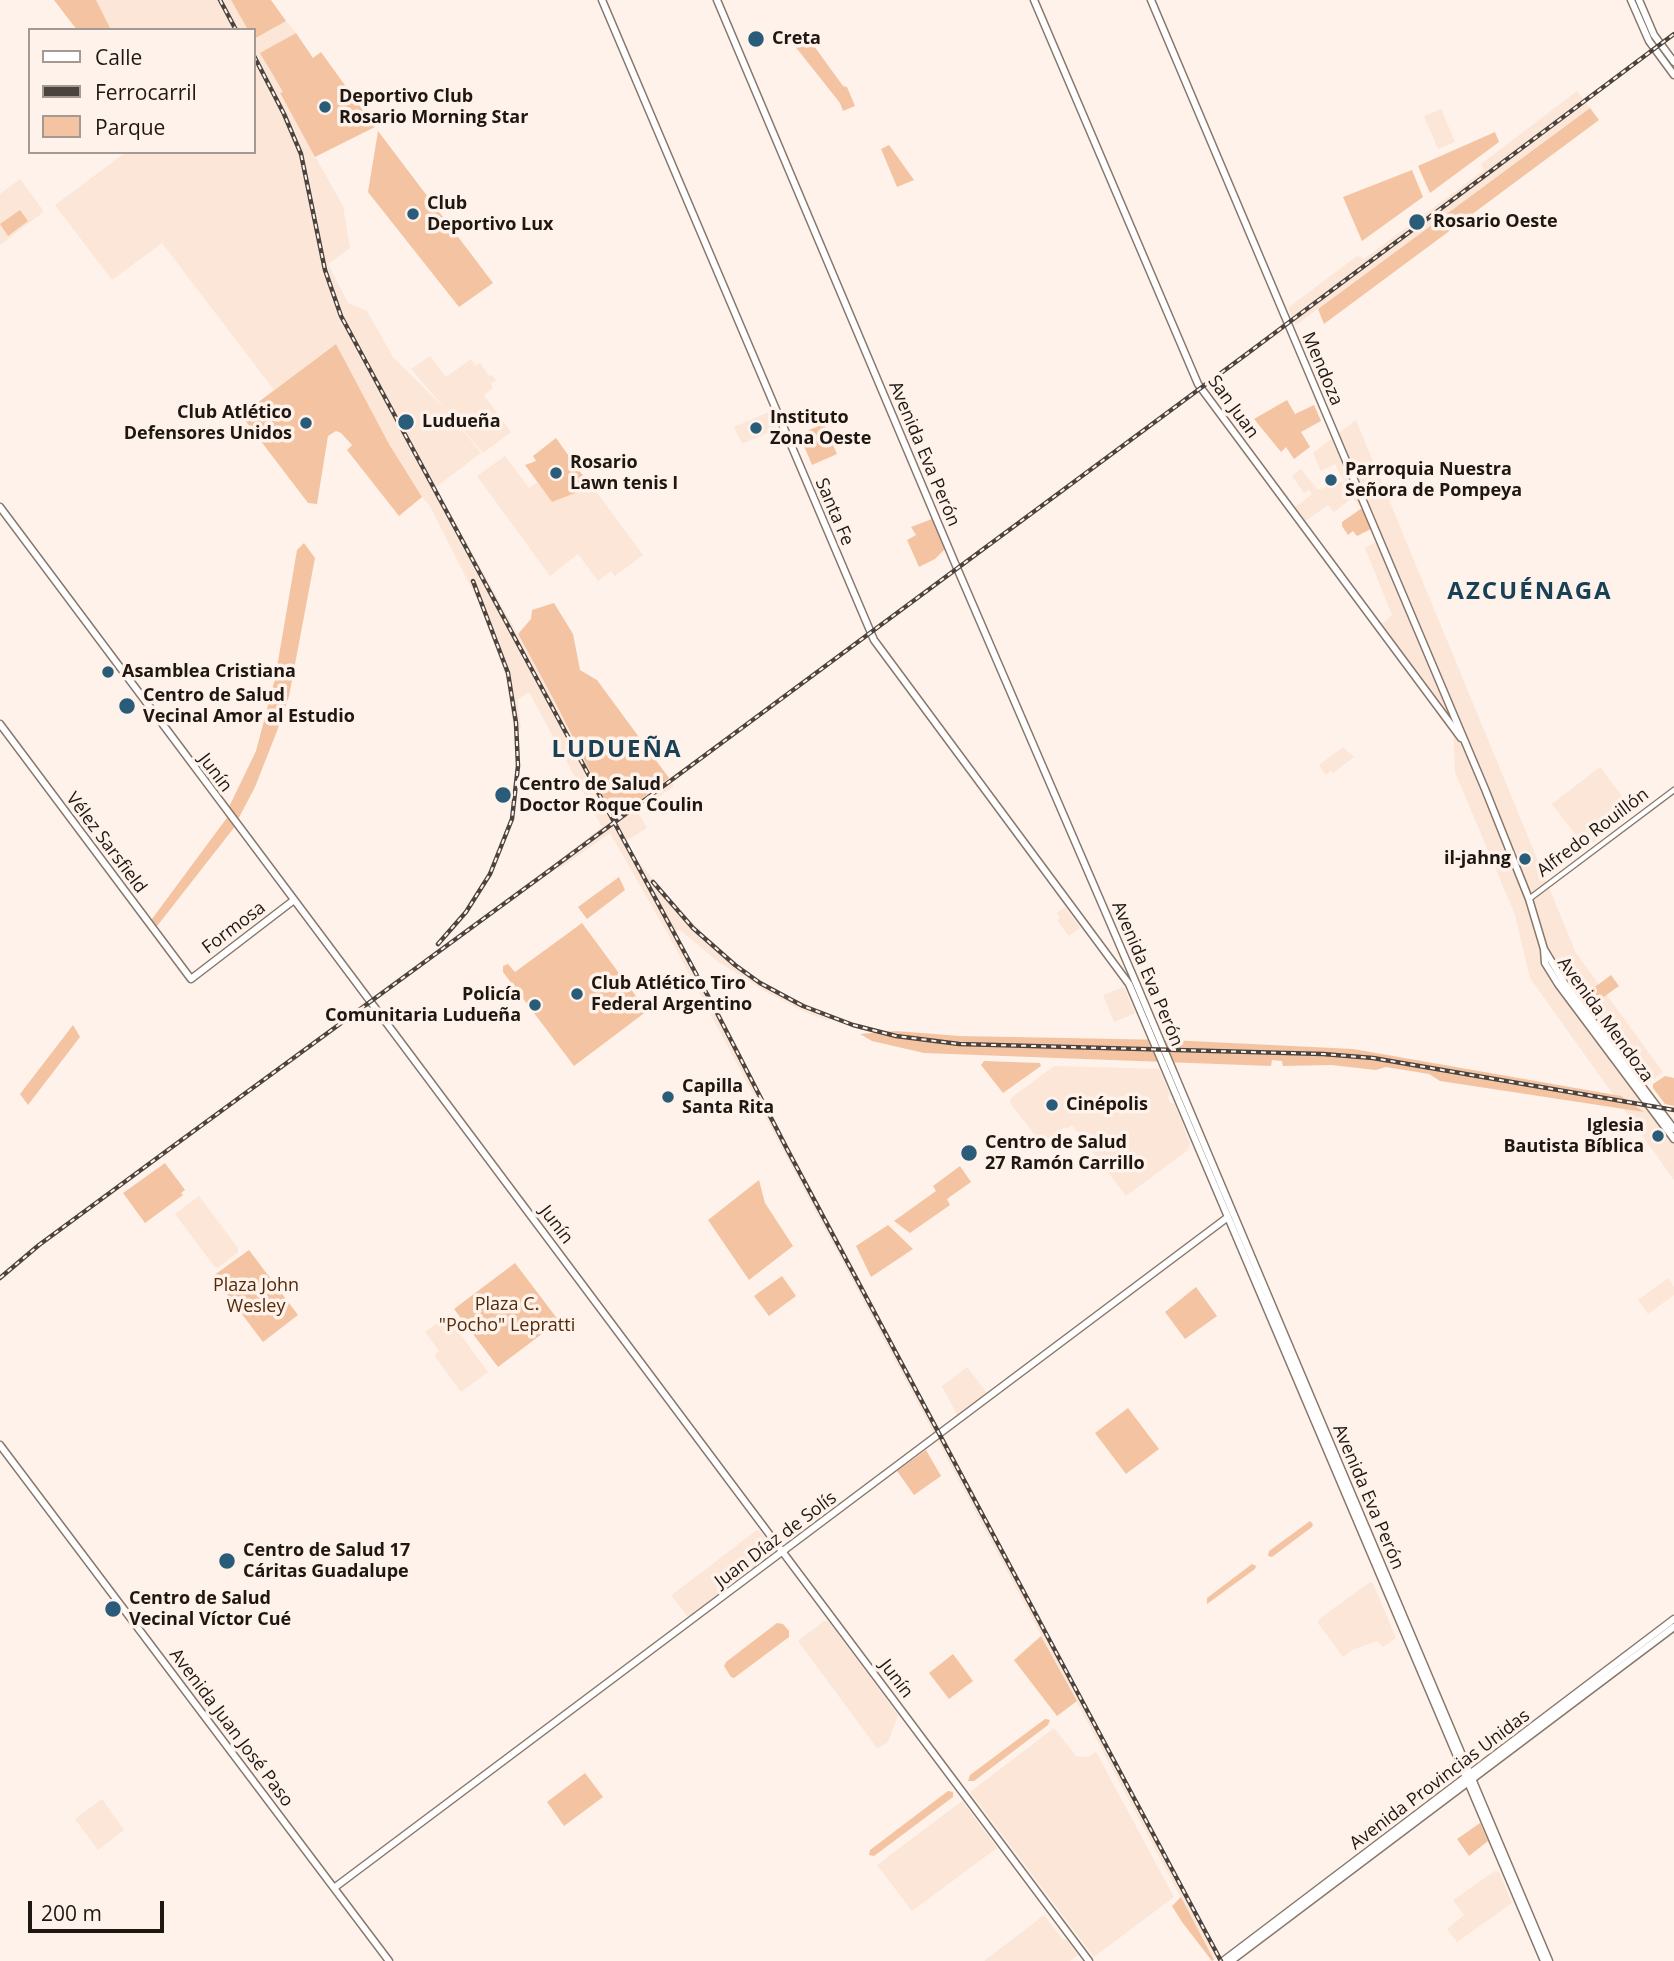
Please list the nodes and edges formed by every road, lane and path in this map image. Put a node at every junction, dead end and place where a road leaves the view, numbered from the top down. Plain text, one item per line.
1 (602, 0) edge
2 (717, 0) edge
3 (1034, 0) edge
4 (1151, 0) edge
5 (1631, 0) edge
6 (1639, 0) edge
7 (1674, 62) edge
8 (1674, 75) edge
9 (0, 507) edge
10 (0, 724) edge
11 (1468, 748) junction
12 (1674, 790) edge
13 (294, 900) junction
14 (1529, 900) junction
15 (1544, 949) junction
16 (191, 979) joint
17 (1129, 984) joint
18 (1674, 1129) edge
19 (1674, 1139) edge
20 (1230, 1216) junction
21 (0, 1445) edge
22 (783, 1552) junction
23 (1674, 1619) edge
24 (1674, 1627) edge
25 (1469, 1779) junction
26 (334, 1888) junction
27 (389, 1961) edge
28 (1089, 1961) edge
29 (1223, 1961) edge
30 (1231, 1961) edge
31 (1544, 1961) edge
32 (1549, 1961) edge

1 - 17 main road, Santa Fe
2 - 20 main road, Avenida Eva Perón
3 - 11 main road, San Juan
4 - 11 main road, Mendoza
5 - 8 main road
6 - 7 main road
9 - 13 main road, Junín
10 - 16 main road, Vélez Sarsfield
11 - 14 main road, Avenida Mendoza
12 - 14 street, Alfredo Rouillón
13 - 16 main road, Formosa
13 - 22 main road, Junín
14 - 15 main road, Avenida Mendoza
15 - 18 main road, Avenida Mendoza
15 - 19 main road, Avenida Mendoza
17 - 20 main road, Avenida Eva Perón
20 - 22 main road, Juan Díaz de Solís
20 - 25 main road, Avenida Eva Perón
21 - 26 main road, Avenida Juan José Paso
22 - 26 main road, Juan Díaz de Solís
22 - 28 main road, Junín
23 - 25 main road, Avenida Provincias Unidas
24 - 25 main road, Avenida Provincias Unidas
25 - 29 main road, Avenida Provincias Unidas
25 - 30 main road, Avenida Provincias Unidas
25 - 31 main road, Avenida Eva Perón
25 - 32 main road, Avenida Eva Perón
26 - 27 main road, Avenida Juan José Paso

